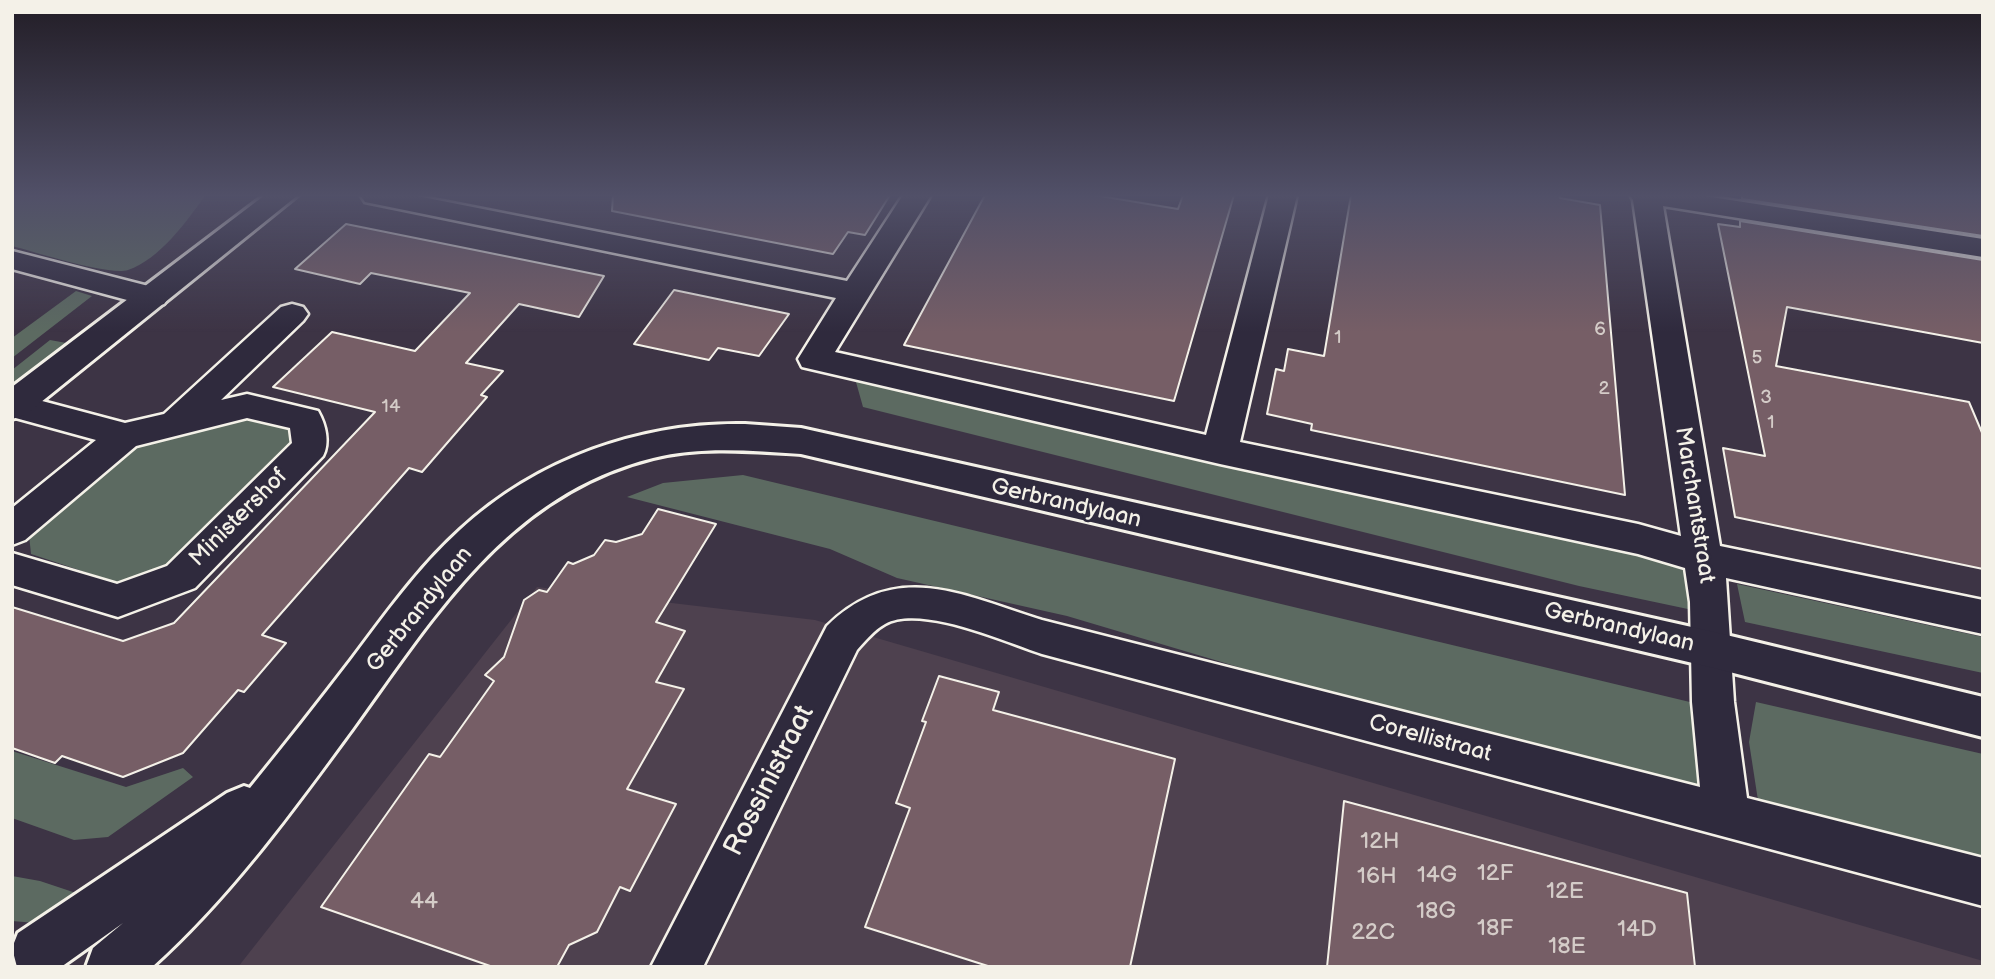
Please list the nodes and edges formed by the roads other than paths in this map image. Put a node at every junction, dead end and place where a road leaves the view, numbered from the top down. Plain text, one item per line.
1 (225, 241) edge
2 (634, 241) edge
3 (889, 241) edge
4 (1272, 241) edge
5 (1653, 241) edge
6 (1936, 241) edge
7 (1983, 248) edge
8 (12, 260) edge
9 (858, 293) junction
10 (153, 297) junction
11 (292, 314) dead end
12 (814, 359) joint
13 (13, 406) edge
14 (176, 422) junction
15 (125, 436) junction
16 (1220, 451) junction
17 (12, 530) edge
18 (1701, 558) junction
19 (12, 569) edge
20 (878, 608) joint
21 (1983, 617) edge
22 (1714, 650) junction
23 (1978, 714) edge
24 (288, 777) junction
25 (1726, 816) junction
26 (1983, 882) edge
27 (34, 954) edge
28 (112, 967) edge
29 (677, 967) edge

1 - 10 street
2 - 9 street
3 - 9 street
4 - 16 street
5 - 18 street, Marchantstraat
6 - 7 street
8 - 10 street
9 - 12 street
10 - 13 street
11 - 14 street, Ministershof
12 - 16 street
13 - 15 street
14 - 15 street, Ministershof
14 - 19 street, Ministershof
15 - 17 street, Ministershof
16 - 18 street
18 - 21 street
18 - 22 street, Marchantstraat
20 - 25 street, Corellistraat
20 - 29 street, Rossinistraat
22 - 23 street, Gerbrandylaan
22 - 24 street, Gerbrandylaan
22 - 25 street, Marchantstraat
24 - 27 street, Gerbrandylaan
24 - 28 street, Gerbrandylaan
25 - 26 street, Corellistraat

